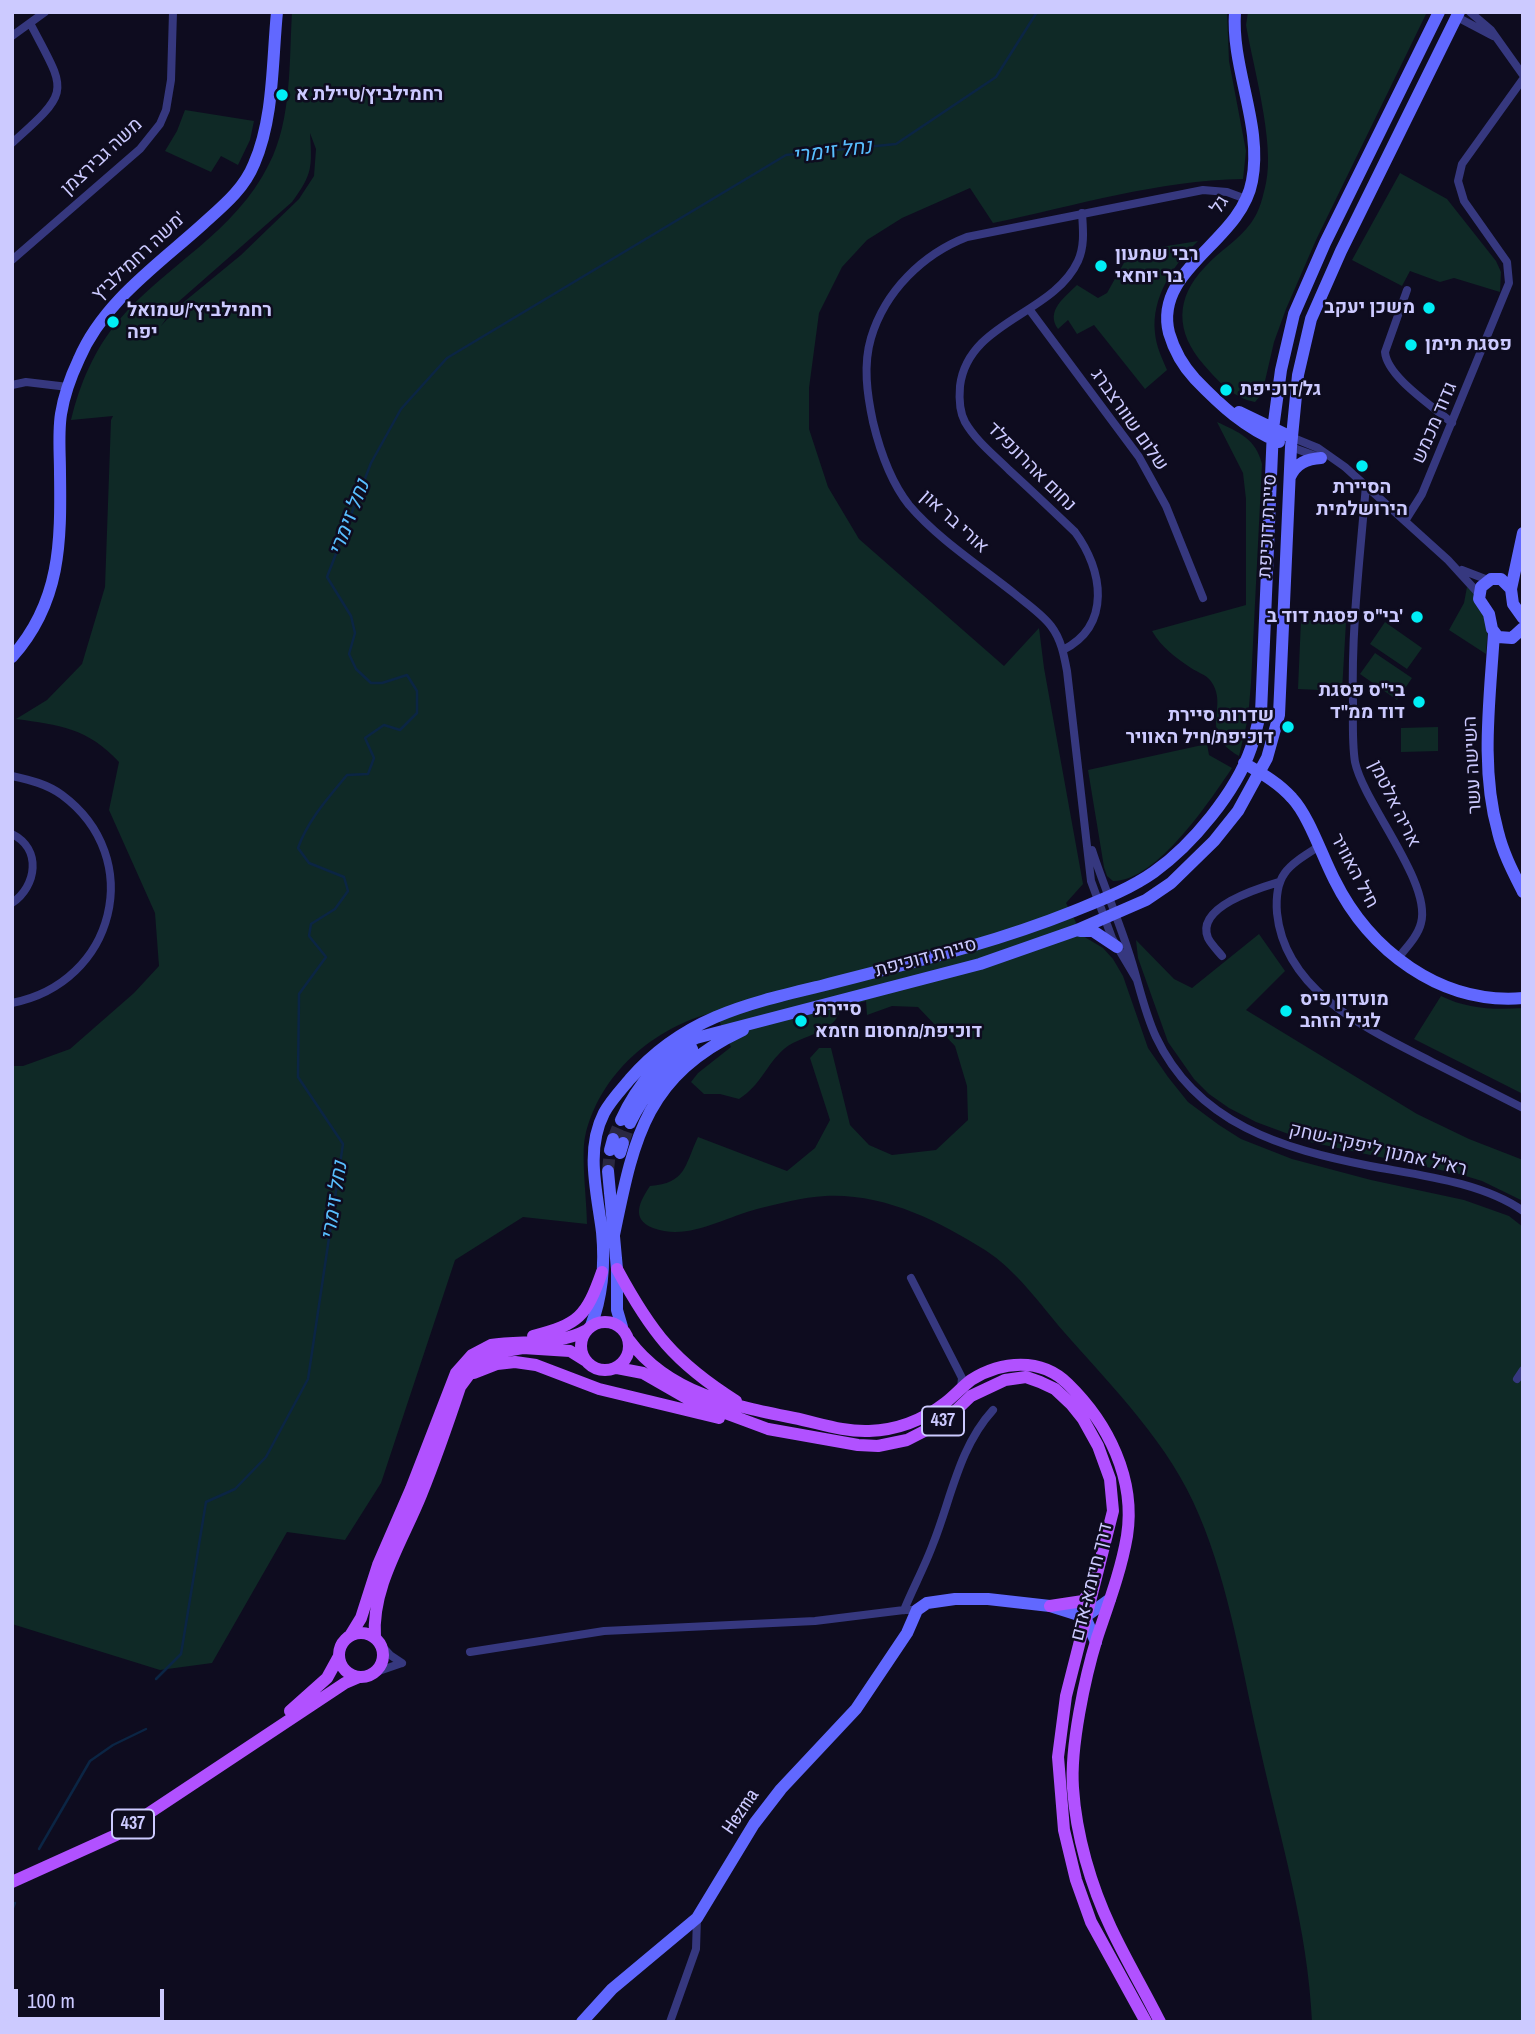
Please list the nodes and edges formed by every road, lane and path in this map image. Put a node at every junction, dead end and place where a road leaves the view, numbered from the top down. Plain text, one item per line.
1 (45, 12) edge
2 (173, 12) edge
3 (277, 12) edge
4 (1235, 12) edge
5 (1439, 12) edge
6 (1470, 12) edge
7 (1456, 14) edge
8 (30, 23) junction
9 (12, 36) edge
10 (1501, 43) junction
11 (1523, 77) edge
12 (12, 143) edge
13 (1246, 199) junction
14 (1082, 213) junction
15 (12, 260) edge
16 (1407, 290) dead end
17 (1029, 309) junction
18 (12, 385) edge
19 (68, 387) junction
20 (1204, 388) junction
21 (1277, 393) junction
22 (1244, 415) junction
23 (1452, 423) junction
24 (1273, 434) junction
25 (1291, 442) junction
26 (1321, 458) junction
27 (1345, 467) junction
28 (1289, 481) junction
29 (1366, 485) junction
30 (1405, 521) junction
31 (1523, 533) edge
32 (1448, 560) junction
33 (1516, 560) junction
34 (1492, 579) junction
35 (1511, 589) junction
36 (1479, 594) junction
37 (1203, 598) dead end
38 (1523, 618) edge
39 (1494, 633) junction
40 (1517, 635) edge
41 (1063, 650) junction
42 (12, 657) edge
43 (1492, 673) junction
44 (1242, 766) junction
45 (12, 776) edge
46 (1259, 776) junction
47 (12, 834) edge
48 (1087, 837) junction
49 (1318, 847) junction
50 (1279, 882) junction
51 (1523, 892) edge
52 (1103, 899) junction
53 (12, 903) edge
54 (1110, 916) junction
55 (1077, 930) junction
56 (1116, 947) junction
57 (1222, 956) dead end
58 (1398, 958) junction
59 (1137, 980) junction
60 (1523, 998) edge
61 (12, 1003) edge
62 (766, 1019) junction
63 (1523, 1108) edge
64 (625, 1121) tunnel mouth
65 (612, 1172) tunnel mouth
66 (1523, 1211) edge
67 (614, 1229) junction
68 (617, 1269) junction
69 (602, 1272) junction
70 (911, 1278) dead end
71 (622, 1327) junction
72 (589, 1328) junction
73 (629, 1340) junction
74 (505, 1343) junction
75 (586, 1361) junction
76 (617, 1368) junction
77 (1523, 1370) edge
78 (959, 1371) junction
79 (983, 1374) junction
80 (467, 1376) junction
81 (1517, 1379) dead end
82 (959, 1392) junction
83 (751, 1410) junction
84 (993, 1410) dead end
85 (768, 1429) junction
86 (1092, 1586) junction
87 (1110, 1599) junction
88 (1050, 1606) junction
89 (910, 1610) junction
90 (1065, 1610) junction
91 (1085, 1616) junction
92 (1083, 1634) junction
93 (350, 1636) junction
94 (377, 1641) junction
95 (1096, 1642) junction
96 (470, 1652) dead end
97 (338, 1658) junction
98 (376, 1671) junction
99 (359, 1677) junction
100 (245, 1750) junction
101 (12, 1882) edge
102 (697, 1918) junction
103 (583, 2022) edge
104 (670, 2022) edge
105 (1146, 2022) edge
106 (1160, 2022) edge

1 - 8 street
2 - 15 street, משה גבירצמן
3 - 19 main road, משה רחמילביץ'
4 - 13 main road, גל
5 - 21 main road, סיירת דוכיפת
6 - 10 street
7 - 10 street
7 - 25 main road, סיירת דוכיפת
8 - 9 street
8 - 12 street
10 - 11 street
11 - 23 street, גדוד מכמש
13 - 14 street, אורי בר און
13 - 20 main road, גל
14 - 17 street, נחום אהרונפלד
14 - 41 street, אורי בר און
16 - 23 street
17 - 37 street, שלום שוורצברג
17 - 41 street, נחום אהרונפלד
18 - 19 street
19 - 42 main road, משה רחמילביץ'
20 - 22 main road, גל
20 - 24 main road, גל
21 - 22 main road
21 - 24 main road, סיירת דוכיפת
22 - 24 main road, גל
23 - 30 street, גדוד מכמש
24 - 25 main road, גל
24 - 44 main road, סיירת דוכיפת
25 - 26 street
25 - 27 street
25 - 28 main road, סיירת דוכיפת
26 - 27 street
26 - 28 main road
27 - 29 street
28 - 46 main road, סיירת דוכיפת
29 - 30 street
29 - 58 street, אריה אלטמן
30 - 32 street
31 - 33 main road
32 - 34 street
32 - 36 street
33 - 34 main road
33 - 35 main road
34 - 35 main road
34 - 36 main road
35 - 38 main road
36 - 39 main road
39 - 40 main road
39 - 43 main road, השישה עשר
40 - 43 main road, השישה עשר
41 - 48 street, אורי בר און
43 - 51 main road, השישה עשר
44 - 46 main road, חיל האוויר
44 - 52 main road, סיירת דוכיפת
45 - 61 street
46 - 49 main road, חיל האוויר
46 - 54 main road, סיירת דוכיפת
47 - 53 street
48 - 52 street, אורי בר און
48 - 52 street, אורי בר און
49 - 50 street
49 - 58 main road, חיל האוויר
50 - 57 street
50 - 63 street
52 - 54 street, רא"ל אמנון ליפקין-שחק
52 - 54 street, רא"ל אמנון ליפקין-שחק
52 - 69 main road, סיירת דוכיפת
54 - 55 main road, סיירת דוכיפת
54 - 56 street, רא"ל אמנון ליפקין-שחק
54 - 59 street, רא"ל אמנון ליפקין-שחק
55 - 56 main road
55 - 62 main road, סיירת דוכיפת
56 - 59 street, רא"ל אמנון ליפקין-שחק
58 - 60 main road, חיל האוויר
59 - 66 street, רא"ל אמנון ליפקין-שחק
62 - 64 main road, סיירת דוכיפת
62 - 67 main road
65 - 67 main road
67 - 68 main road
68 - 71 main road
68 - 83 main road
69 - 72 main road, סיירת דוכיפת
69 - 74 main road
70 - 78 street
71 - 72 main road
71 - 73 main road
72 - 74 main road
72 - 75 main road
73 - 76 main road
73 - 83 main road, דרך חיזמא-אדם / 437
74 - 93 main road
75 - 76 main road
75 - 80 main road
76 - 85 main road, דרך חיזמא-אדם / 437
77 - 81 street
78 - 79 street
78 - 82 street
79 - 82 main road, דרך חיזמא-אדם / 437
79 - 87 main road, דרך חיזמא-אדם / 437
80 - 85 main road
80 - 94 main road
82 - 83 main road, דרך חיזמא-אדם / 437
84 - 89 street
85 - 86 main road, דרך חיזמא-אדם / 437
86 - 88 main road
86 - 91 main road, דרך חיזמא-אדם / 437
87 - 91 main road
87 - 95 main road, דרך חיזמא-אדם / 437
88 - 89 main road
88 - 90 main road
89 - 96 street
89 - 102 main road, Hezma
90 - 91 main road
90 - 92 main road
91 - 92 main road, דרך חיזמא-אדם / 437
91 - 95 main road
92 - 105 main road, דרך חיזמא-אדם / 437
93 - 94 main road
93 - 97 main road
94 - 98 main road
94 - 98 street
95 - 106 main road, דרך חיזמא-אדם / 437
97 - 99 main road
97 - 100 main road, 437
98 - 99 main road
99 - 100 main road, 437
100 - 101 main road, 437
102 - 103 main road, Hezma
102 - 104 street

